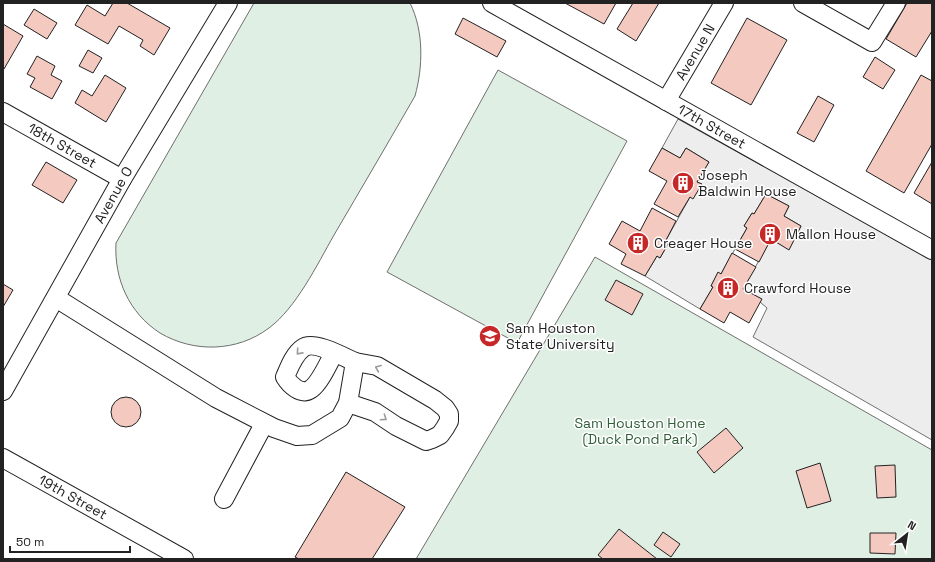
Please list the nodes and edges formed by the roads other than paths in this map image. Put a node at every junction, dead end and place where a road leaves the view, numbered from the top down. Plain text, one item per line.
1 (228, 3) edge
2 (492, 3) edge
3 (724, 3) edge
4 (803, 3) edge
5 (896, 3) edge
6 (666, 101) junction
7 (3, 112) edge
8 (122, 179) junction
9 (932, 250) edge
10 (56, 298) junction
11 (334, 353) dead end
12 (355, 362) junction
13 (3, 391) edge
14 (348, 403) junction
15 (264, 424) junction
16 (3, 458) edge
17 (224, 499) dead end
18 (178, 558) edge

1 - 8 street, Avenue O
2 - 6 street, 17th Street
3 - 6 street, Avenue N
4 - 5 street
6 - 9 street, 17th Street
7 - 8 street, 18th Street
8 - 10 street, Avenue O
10 - 13 street, Avenue O
10 - 15 street
11 - 12 street
12 - 14 street
14 -> 12 street
14 - 15 street
15 - 17 street
16 - 18 street, 19th Street

